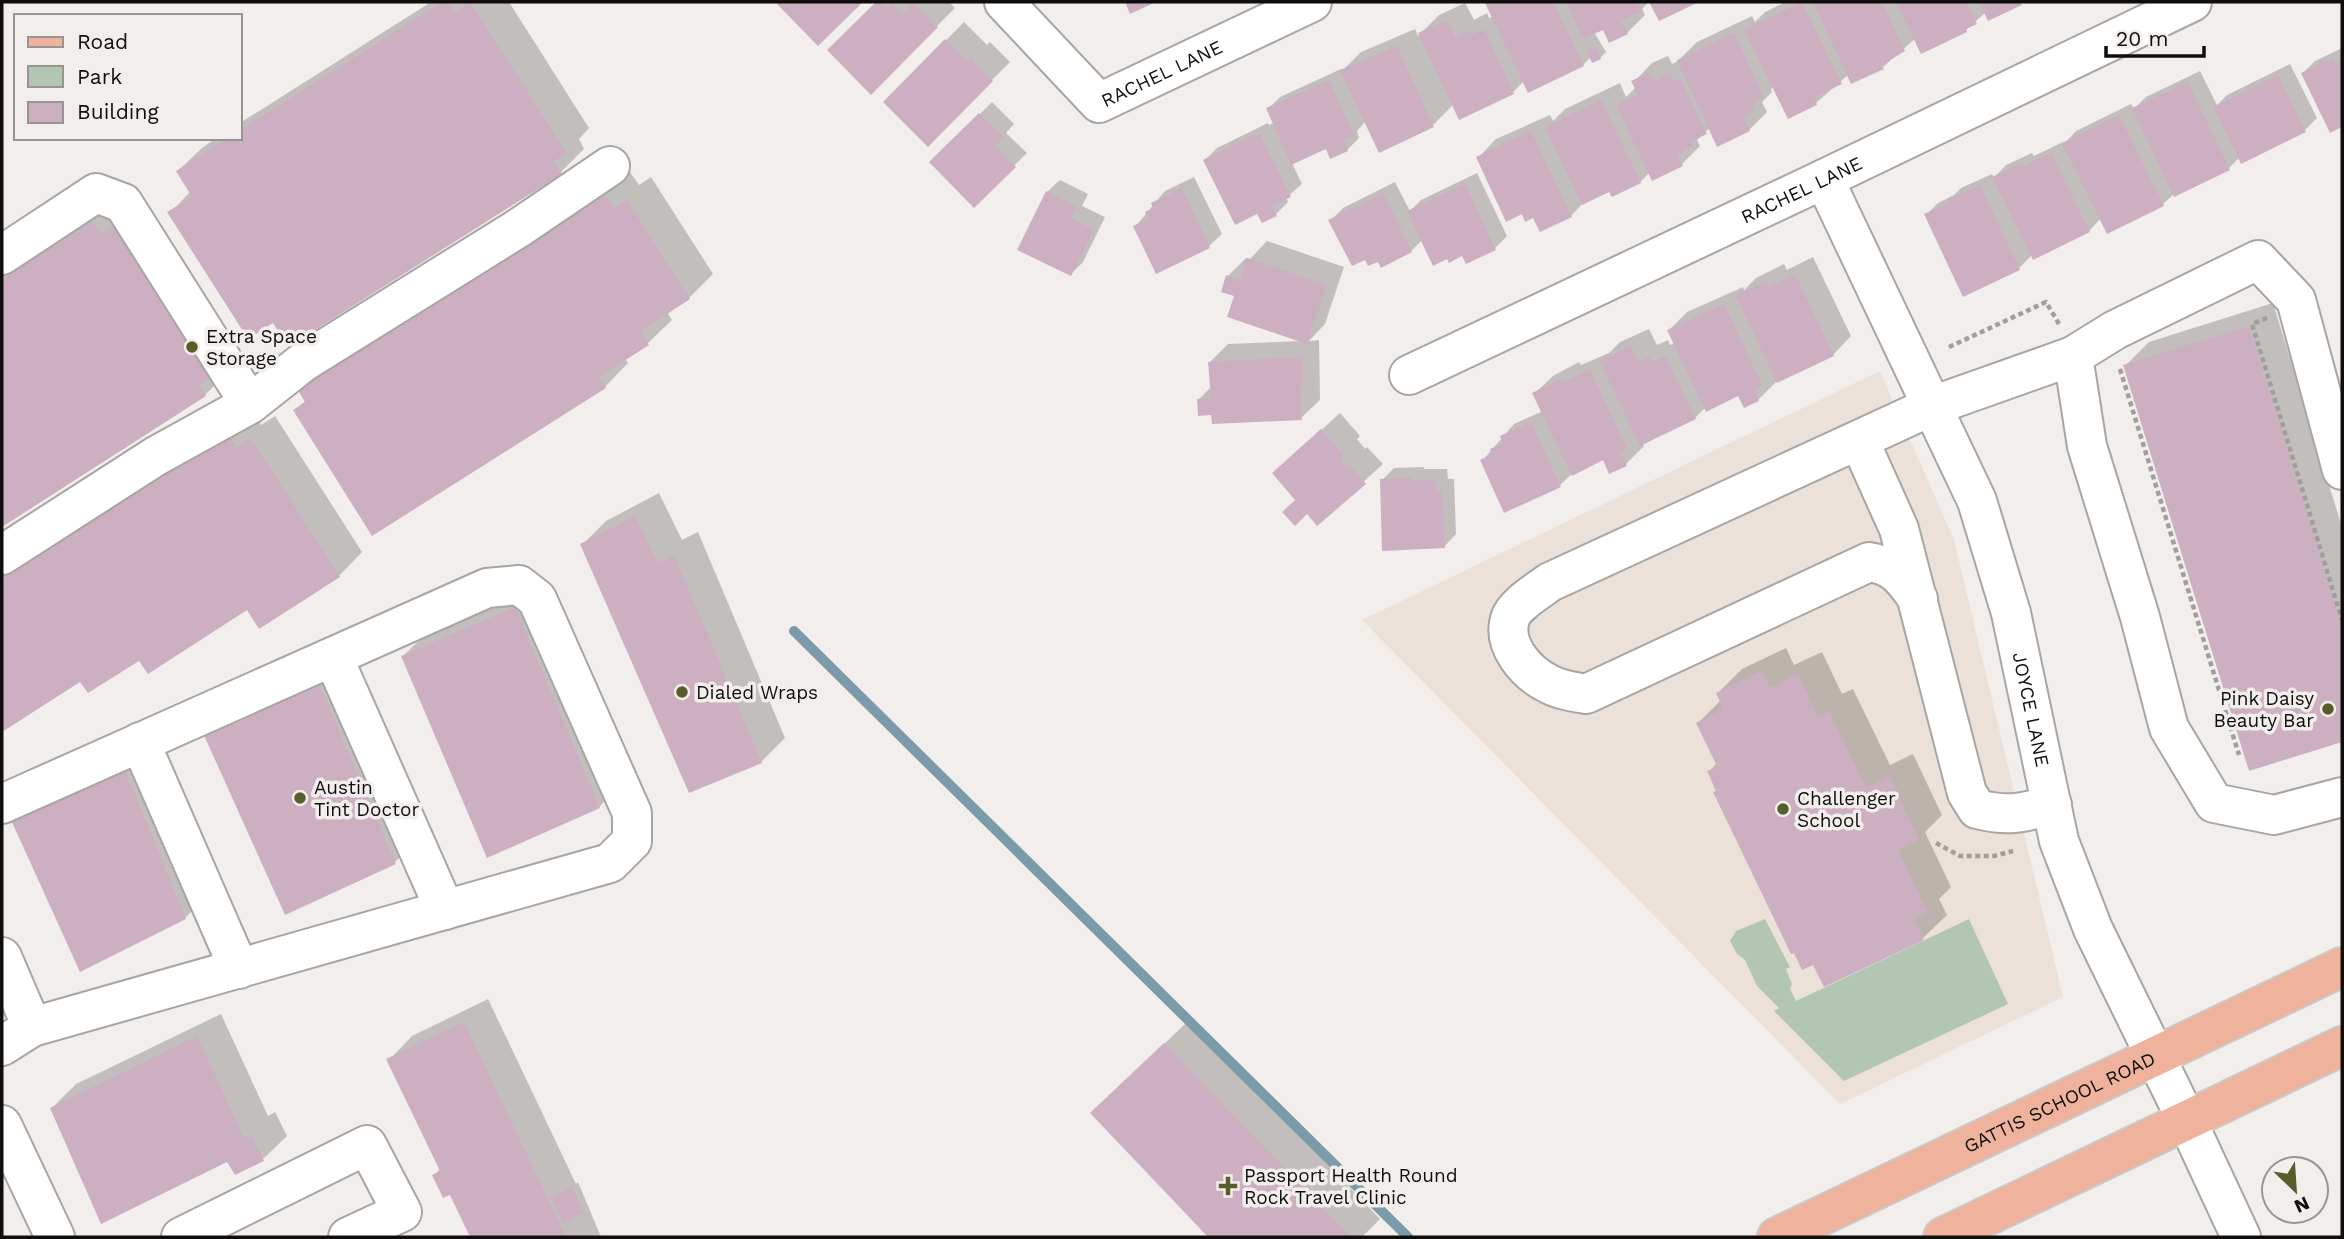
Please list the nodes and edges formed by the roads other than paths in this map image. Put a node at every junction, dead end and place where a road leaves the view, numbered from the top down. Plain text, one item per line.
1 (1004, 2) edge
2 (1312, 2) edge
3 (2192, 2) edge
4 (610, 166) dead end
5 (1825, 179) junction
6 (2, 255) edge
7 (2067, 342) junction
8 (1409, 376) dead end
9 (250, 404) junction
10 (1932, 406) junction
11 (1859, 440) junction
12 (2342, 470) edge
13 (2, 555) edge
14 (1918, 599) junction
15 (333, 656) junction
16 (140, 742) junction
17 (2342, 797) edge
18 (2, 804) edge
19 (2052, 805) junction
20 (445, 910) junction
21 (2, 957) edge
22 (2342, 967) edge
23 (239, 969) junction
24 (17, 1036) edge
25 (2342, 1046) edge
26 (2155, 1055) junction
27 (2187, 1121) junction
28 (2, 1125) edge
29 (408, 1225) edge
30 (55, 1237) edge
31 (181, 1237) edge
32 (348, 1237) edge
33 (1777, 1237) edge
34 (1943, 1237) edge
35 (2241, 1237) edge

1 - 2 street, RACHEL LANE
3 - 5 street, RACHEL LANE
4 - 9 street
5 - 8 street, RACHEL LANE
5 - 10 street, JOYCE LANE
6 - 9 street
7 - 10 street
7 - 12 street
7 - 17 street
9 - 13 street
10 - 11 street
10 - 19 street, JOYCE LANE
11 - 14 street
11 - 14 street
14 - 19 street
15 - 16 street
15 - 20 street
15 - 20 street
16 - 18 street
16 - 23 street
19 - 26 street, JOYCE LANE
20 - 23 street
21 - 24 street
22 - 26 main road, GATTIS SCHOOL ROAD
23 - 24 street
25 - 27 main road
26 - 27 street, JOYCE LANE
26 - 33 main road, GATTIS SCHOOL ROAD
27 - 34 main road
27 - 35 street, JOYCE LANE
28 - 30 street
29 - 31 street
29 - 32 street

